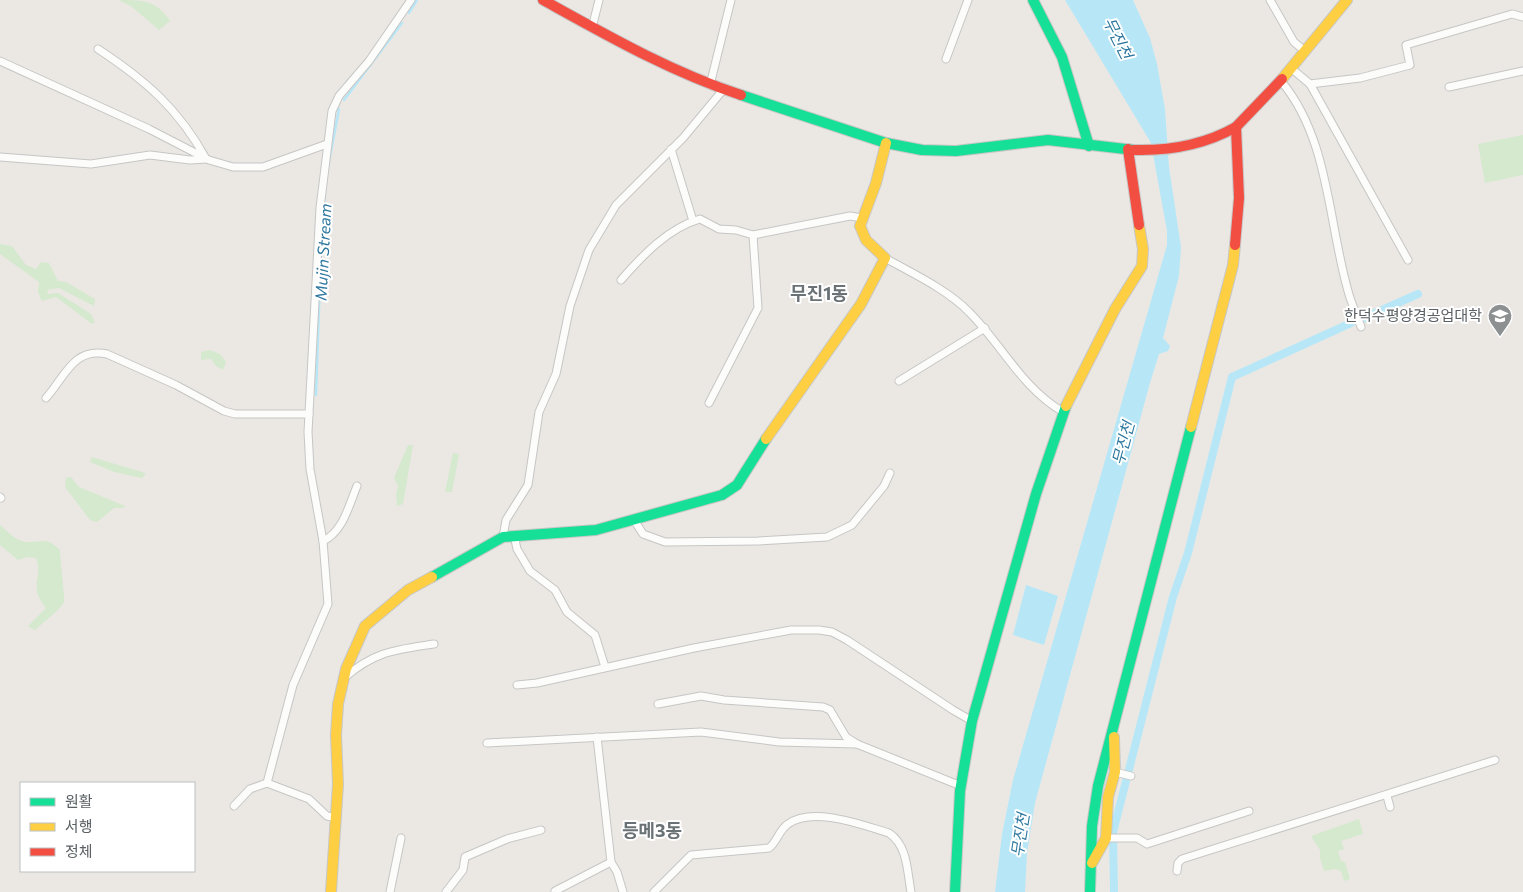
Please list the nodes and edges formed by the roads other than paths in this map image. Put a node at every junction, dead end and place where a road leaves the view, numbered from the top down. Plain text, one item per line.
1 (411, 0) edge
2 (543, 0) edge
3 (599, 0) edge
4 (730, 0) edge
5 (968, 0) edge
6 (1033, 0) edge
7 (1270, 0) edge
8 (1345, 1) edge
9 (1523, 17) edge
10 (592, 28) junction
11 (98, 49) dead end
12 (1306, 52) junction
13 (946, 59) dead end
14 (0, 61) edge
15 (1292, 69) junction
16 (1523, 71) edge
17 (1281, 80) junction
18 (1310, 84) junction
19 (710, 85) junction
20 (1449, 87) dead end
21 (723, 90) junction
22 (1236, 127) junction
23 (886, 143) junction
24 (327, 144) junction
25 (1090, 146) junction
26 (671, 149) junction
27 (1128, 149) junction
28 (0, 156) edge
29 (206, 159) junction
30 (862, 218) junction
31 (693, 221) junction
32 (753, 236) junction
33 (885, 258) junction
34 (1408, 260) dead end
35 (621, 280) dead end
36 (1362, 327) dead end
37 (985, 328) junction
38 (899, 381) dead end
39 (46, 398) dead end
40 (710, 403) dead end
41 (1063, 412) junction
42 (309, 414) junction
43 (890, 474) dead end
44 (357, 486) dead end
45 (634, 520) junction
46 (514, 535) junction
47 (503, 537) junction
48 (323, 541) junction
49 (434, 644) dead end
50 (605, 668) junction
51 (344, 678) junction
52 (517, 685) dead end
53 (658, 704) dead end
54 (972, 721) junction
55 (1114, 727) junction
56 (597, 736) junction
57 (487, 743) dead end
58 (857, 744) junction
59 (1495, 760) dead end
60 (1118, 773) junction
61 (1131, 776) dead end
62 (267, 783) junction
63 (961, 786) junction
64 (1387, 796) junction
65 (234, 806) dead end
66 (1390, 807) dead end
67 (1249, 811) dead end
68 (336, 818) junction
69 (542, 830) dead end
70 (400, 838) dead end
71 (1108, 838) junction
72 (611, 862) junction
73 (1091, 866) junction
74 (1177, 871) dead end
75 (555, 891) edge
76 (331, 892) edge
77 (390, 892) edge
78 (446, 892) edge
79 (623, 892) edge
80 (654, 892) edge
81 (911, 892) edge
82 (955, 892) edge
83 (1090, 892) edge

1 - 24 street
2 - 10 street
3 - 10 street
4 - 19 street
5 - 13 street
6 - 25 street
7 - 12 street
8 - 12 street
9 - 18 street
10 - 19 street
11 - 29 street
12 - 15 street
14 - 29 street
15 - 17 street
15 - 18 street
16 - 20 street
17 - 22 street
17 - 36 street
18 - 34 street
19 - 21 street
21 - 23 street
21 - 26 street
22 - 27 street
22 - 55 street
23 - 25 street
23 - 30 street
24 - 29 street
24 - 42 street
25 - 27 street
26 - 31 street
26 - 47 street
27 - 41 street
28 - 29 street
30 - 32 street
30 - 33 street
31 - 32 street
31 - 35 street
32 - 40 street
33 - 37 street
33 - 45 street
37 - 38 street
37 - 41 street
39 - 42 street
41 - 54 street
42 - 48 street
43 - 45 street
44 - 48 street
45 - 46 street
46 - 47 street
46 - 50 street
47 - 51 street
48 - 62 street
49 - 51 street
50 - 52 street
50 - 54 street
51 - 68 street
53 - 58 street
54 - 63 street
55 - 60 street
55 - 73 street
56 - 57 street
56 - 58 street
56 - 72 street
58 - 63 street
59 - 64 street
60 - 61 street
60 - 71 street
62 - 65 street
62 - 68 street
63 - 82 street
64 - 66 street
64 - 74 street
67 - 71 street
68 - 76 street
69 - 78 street
70 - 77 street
71 - 73 street
72 - 75 street
72 - 79 street
73 - 83 street
80 - 81 street

